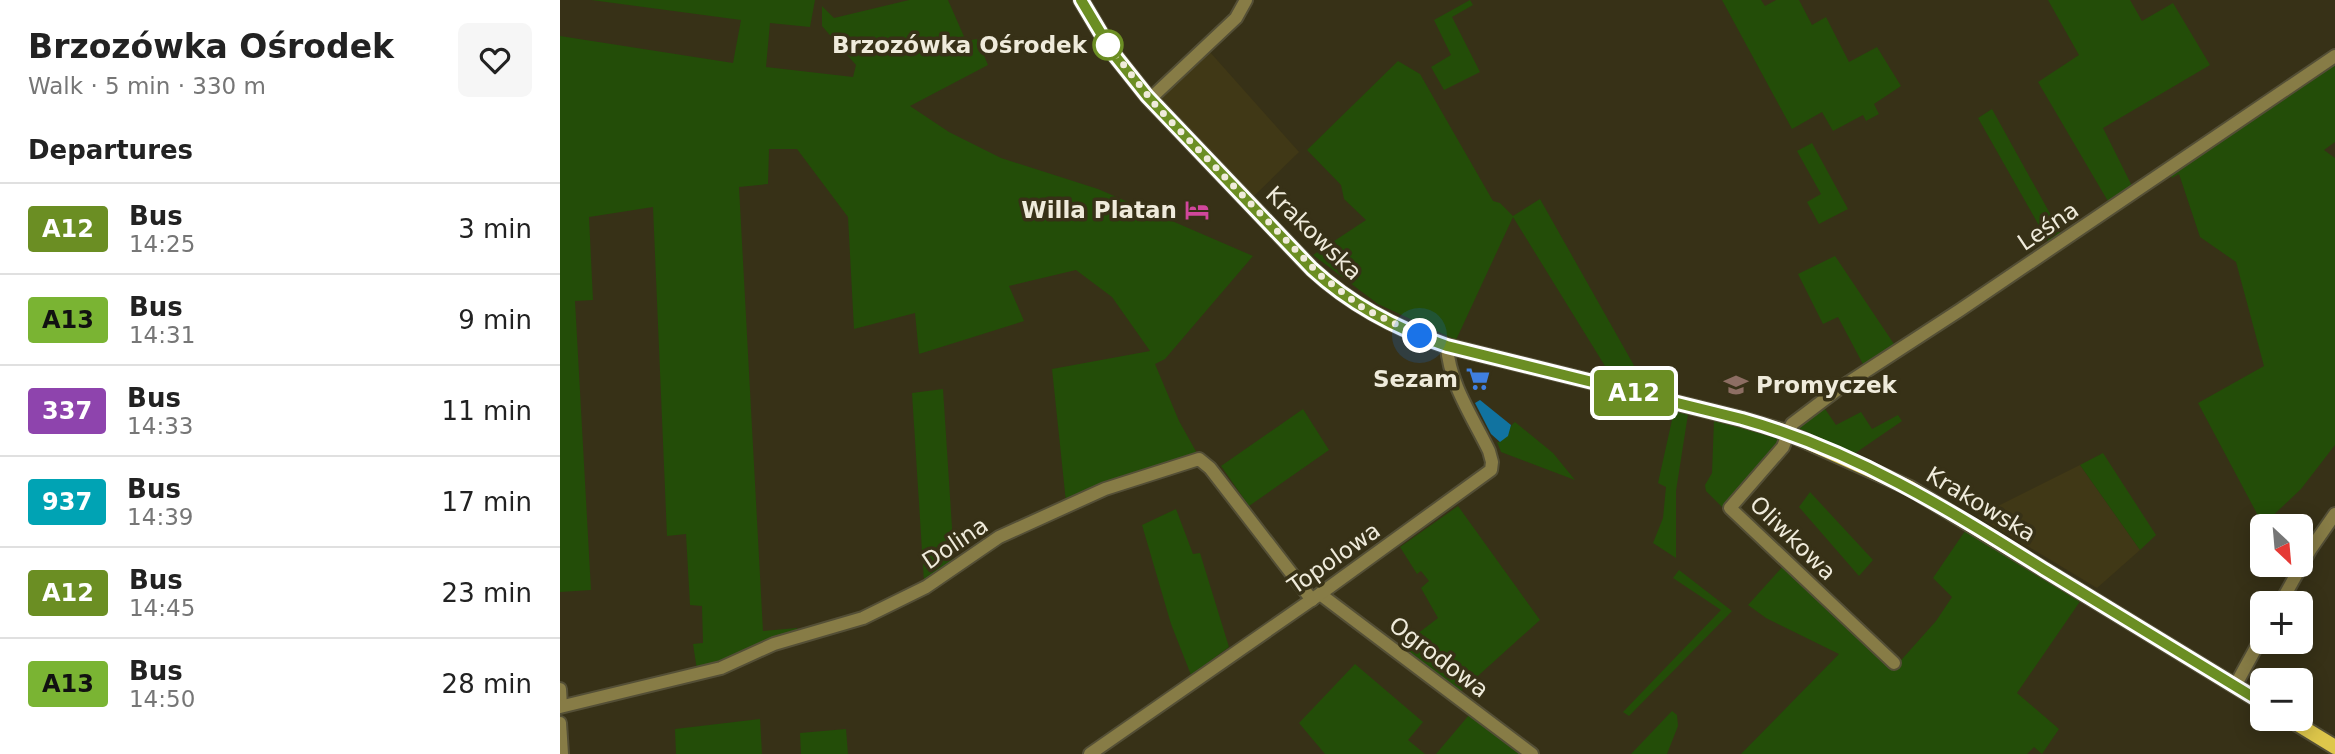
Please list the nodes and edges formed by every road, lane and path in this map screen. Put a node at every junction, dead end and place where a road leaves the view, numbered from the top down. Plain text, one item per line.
1 (1081, 0) edge
2 (1246, 0) edge
3 (2335, 56) edge
4 (1150, 99) junction
5 (1447, 346) junction
6 (1789, 434) junction
7 (2335, 514) edge
8 (2287, 591) edge
9 (1316, 597) junction
10 (2253, 654) edge
11 (1894, 663) dead end
12 (2235, 686) junction
13 (560, 689) edge
14 (2250, 695) edge
15 (560, 707) edge
16 (560, 723) edge
17 (2309, 731) edge
18 (2335, 747) edge
19 (562, 754) edge
20 (1090, 754) edge
21 (1532, 754) edge

1 - 4 main road, Krakowska
2 - 4 street
3 - 6 street, Leśna
4 - 5 main road, Krakowska
5 - 6 main road, Krakowska
5 - 9 street, Topolowa
6 - 11 street, Oliwkowa
6 - 12 main road, Krakowska
7 - 8 street
9 - 15 street, Dolina
9 - 20 street, Topolowa
9 - 21 street, Ogrodowa
10 - 12 street
12 - 14 main road, Krakowska
13 - 15 street
16 - 19 street
17 - 18 main road

